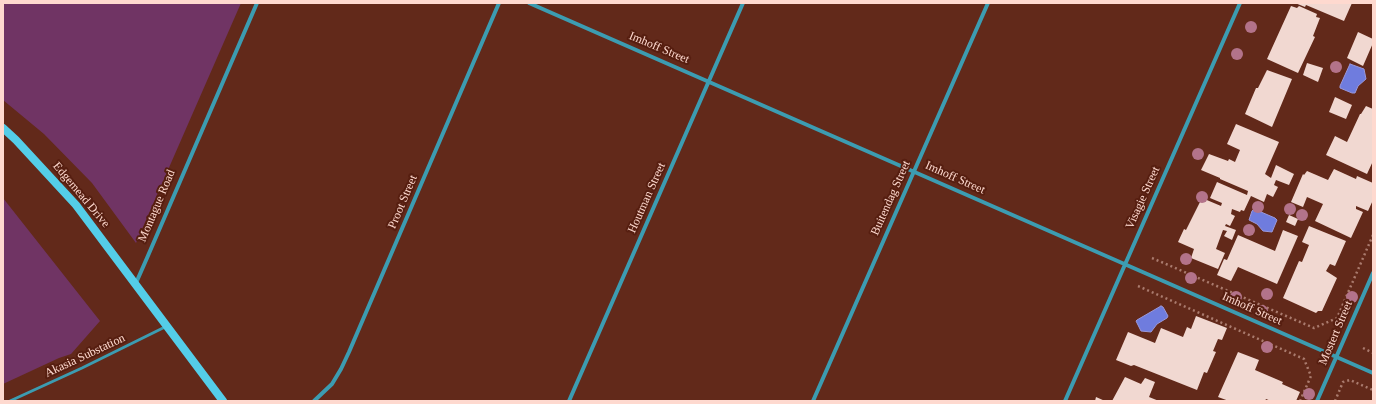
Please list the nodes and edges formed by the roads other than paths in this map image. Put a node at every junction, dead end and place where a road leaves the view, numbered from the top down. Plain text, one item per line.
1 (257, 3) edge
2 (499, 3) edge
3 (529, 3) edge
4 (744, 3) edge
5 (988, 3) edge
6 (1240, 3) edge
7 (709, 81) junction
8 (3, 128) edge
9 (914, 171) junction
10 (1125, 265) junction
11 (1373, 272) edge
12 (136, 283) junction
13 (167, 326) junction
14 (1336, 357) junction
15 (1373, 373) edge
16 (10, 401) edge
17 (223, 401) edge
18 (314, 401) edge
19 (569, 401) edge
20 (813, 401) edge
21 (1065, 401) edge
22 (1317, 401) edge

1 - 12 street, Montague Road
2 - 18 street, Proot Street
3 - 7 street, Imhoff Street
4 - 7 street, Houtman Street
5 - 9 street, Buitendag Street
6 - 10 street, Visagie Street
7 - 9 street, Imhoff Street
7 - 19 street, Houtman Street
8 - 12 street, Edgemead Drive
9 - 10 street, Imhoff Street
9 - 20 street, Buitendag Street
10 - 14 street, Imhoff Street
10 - 21 street, Visagie Street
11 - 14 street, Mostert Street
12 - 13 street
13 - 16 lane, Akasia Substation
13 - 17 street
14 - 15 street, Imhoff Street
14 - 22 street, Mostert Street

